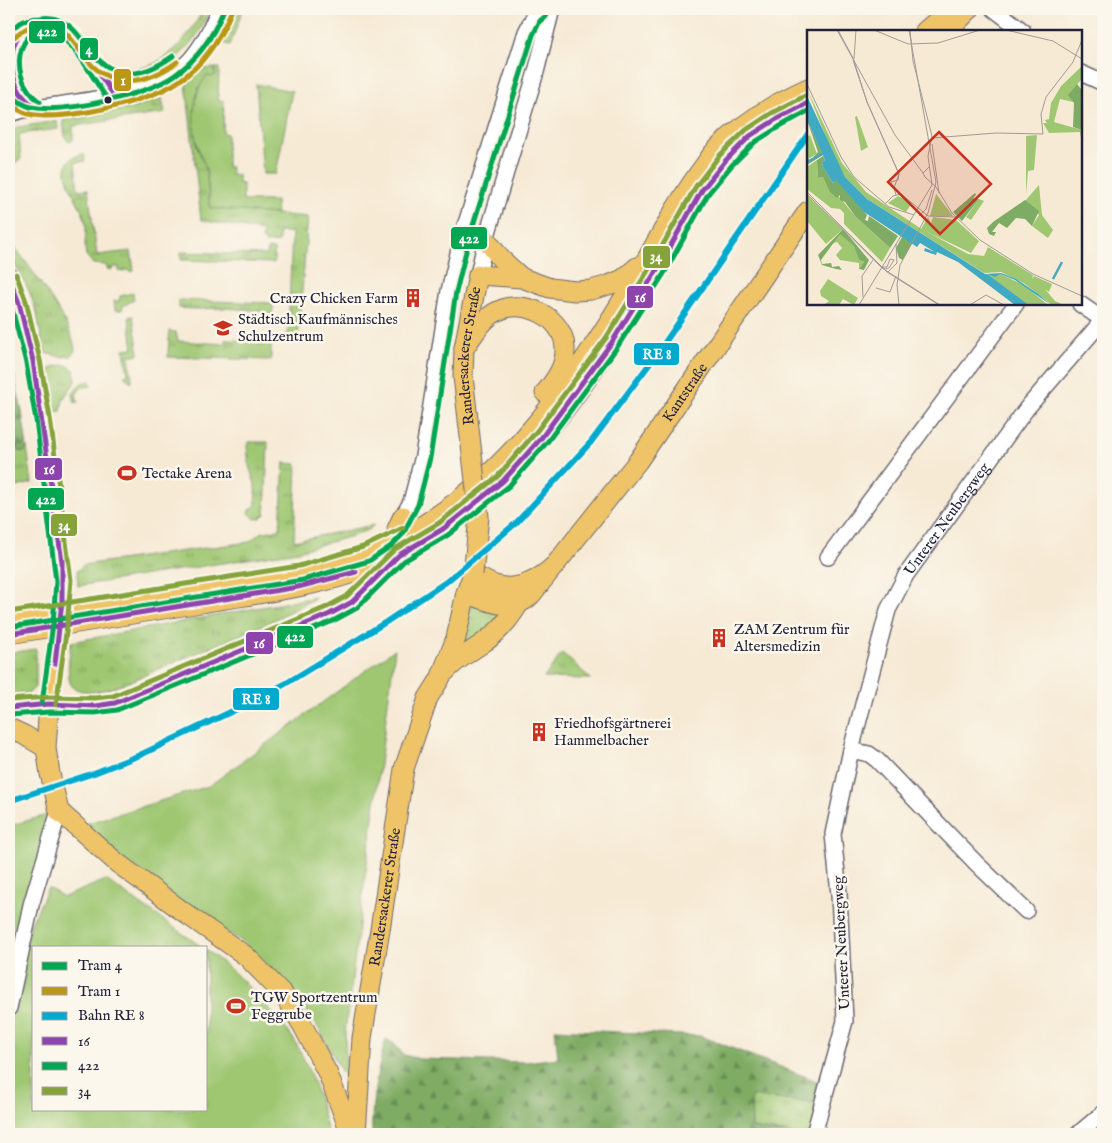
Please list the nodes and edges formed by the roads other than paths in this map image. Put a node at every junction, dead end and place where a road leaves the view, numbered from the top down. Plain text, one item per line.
1 (219, 9) edge
2 (542, 9) edge
3 (552, 9) edge
4 (951, 9) edge
5 (970, 9) edge
6 (994, 9) edge
7 (926, 30) edge
8 (949, 30) edge
9 (1022, 30) edge
10 (1082, 73) edge
11 (1103, 83) edge
12 (804, 101) edge
13 (9, 114) edge
14 (807, 212) edge
15 (486, 239) junction
16 (649, 256) junction
17 (478, 275) junction
18 (9, 277) edge
19 (522, 278) junction
20 (1015, 305) edge
21 (1081, 305) edge
22 (1103, 320) edge
23 (464, 348) junction
24 (400, 522) junction
25 (366, 554) junction
26 (399, 555) junction
27 (828, 557) dead end
28 (553, 568) junction
29 (473, 574) junction
30 (466, 593) junction
31 (205, 596) junction
32 (518, 605) junction
33 (9, 620) edge
34 (9, 634) edge
35 (435, 686) junction
36 (49, 704) junction
37 (9, 708) edge
38 (9, 728) edge
39 (46, 748) junction
40 (851, 750) junction
41 (64, 816) junction
42 (1026, 912) dead end
43 (9, 1008) edge
44 (1103, 1112) edge
45 (351, 1134) edge
46 (356, 1134) edge
47 (814, 1134) edge
48 (1078, 1134) edge

1 - 13 street
2 - 24 street, Randersackerer Straße
3 - 15 street, Randersackerer Straße
4 - 7 main road
5 - 8 main road
6 - 9 street
10 - 11 street
12 - 16 main road
12 - 26 main road
14 - 28 main road, Kantstraße
15 - 17 street, Randersackerer Straße
15 - 19 main road
16 - 19 main road
16 - 25 main road
17 - 19 main road
17 - 23 main road, Randersackerer Straße
18 - 36 main road
20 - 27 street
21 - 22 street
22 - 40 street, Unterer Neubergweg
23 - 24 main road
23 - 29 main road, Randersackerer Straße, bridge
24 - 25 main road
25 - 31 main road
26 - 31 main road
26 - 36 main road
28 - 29 main road, Kantstraße
28 - 32 main road, Kantstraße
29 - 30 main road, Randersackerer Straße
30 - 32 main road
30 - 35 main road, Randersackerer Straße
31 - 33 main road, bridge
31 - 34 main road, bridge
32 - 35 main road, Kantstraße
35 - 46 main road, Randersackerer Straße
36 - 37 main road
36 - 39 main road
38 - 39 main road
39 - 41 main road
40 - 42 street
40 - 47 street, Unterer Neubergweg
41 - 43 street
41 - 45 main road
44 - 48 street

